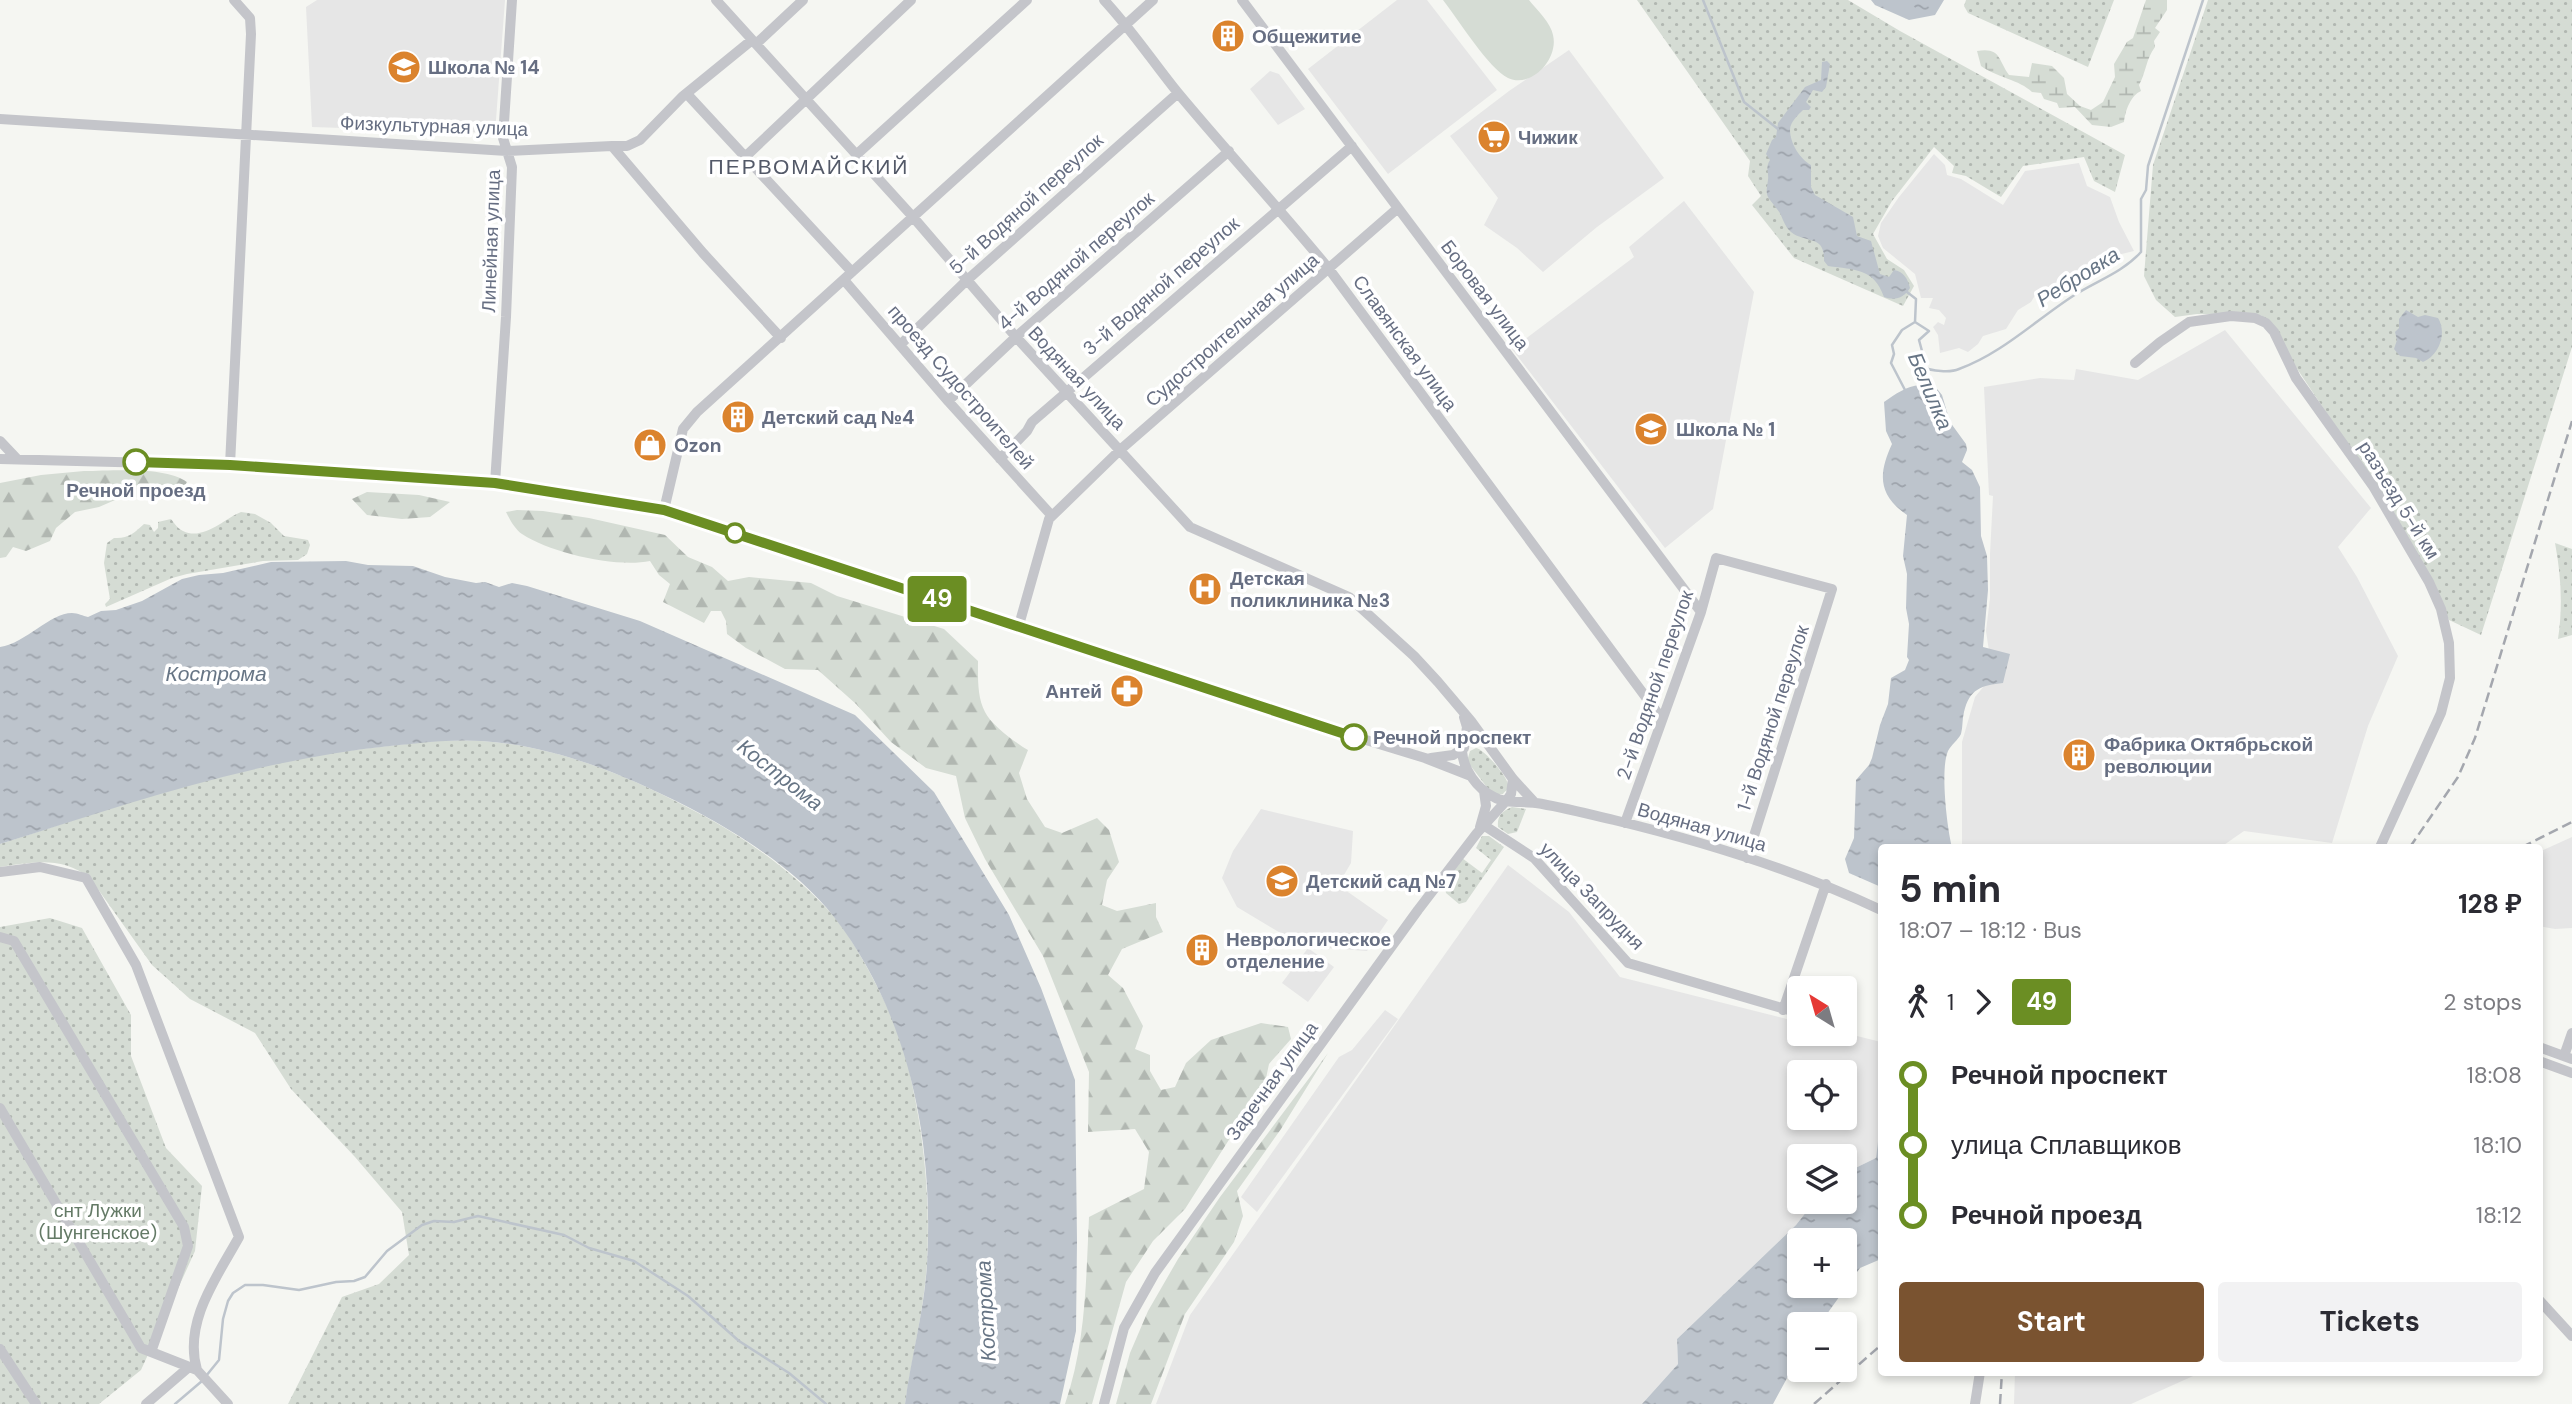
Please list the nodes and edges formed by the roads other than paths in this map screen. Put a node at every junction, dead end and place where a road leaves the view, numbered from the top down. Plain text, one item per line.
1 (234, 0) edge
2 (512, 0) edge
3 (716, 0) edge
4 (803, 0) edge
5 (911, 0) edge
6 (1027, 0) edge
7 (1104, 0) edge
8 (1153, 0) edge
9 (1242, 0) edge
10 (1126, 24) junction
11 (754, 42) junction
12 (687, 93) junction
13 (1178, 93) junction
14 (806, 99) junction
15 (0, 118) edge
16 (246, 135) junction
17 (612, 146) junction
18 (1352, 146) junction
19 (507, 151) junction
20 (1229, 151) junction
21 (856, 155) junction
22 (745, 157) junction
23 (1279, 208) junction
24 (1398, 208) junction
25 (913, 217) junction
26 (1329, 269) junction
27 (848, 276) junction
28 (966, 281) junction
29 (1016, 337) junction
30 (781, 338) junction
31 (901, 344) junction
32 (2135, 363) dead end
33 (1067, 391) junction
34 (948, 401) junction
35 (0, 441) edge
36 (1120, 450) junction
37 (0, 459) edge
38 (1000, 459) junction
39 (17, 460) junction
40 (230, 465) junction
41 (495, 483) junction
42 (664, 510) junction
43 (1052, 516) junction
44 (1716, 558) joint
45 (1701, 612) junction
46 (1019, 625) junction
47 (1462, 713) junction
48 (1662, 719) junction
49 (1489, 747) junction
50 (1463, 750) junction
51 (1425, 758) junction
52 (1471, 776) junction
53 (1513, 779) junction
54 (1485, 791) junction
55 (1507, 800) junction
56 (1535, 803) junction
57 (1625, 823) junction
58 (1481, 830) junction
59 (2381, 844) edge
60 (1747, 858) junction
61 (0, 872) edge
62 (1826, 884) junction
63 (1878, 909) edge
64 (0, 937) edge
65 (1783, 1010) junction
66 (1787, 1011) edge
67 (2572, 1033) edge
68 (2543, 1048) edge
69 (2568, 1057) edge
70 (2543, 1062) edge
71 (2572, 1073) edge
72 (0, 1108) edge
73 (2543, 1304) edge
74 (2572, 1336) edge
75 (0, 1349) edge
76 (151, 1352) junction
77 (193, 1368) junction
78 (1979, 1376) edge
79 (36, 1404) edge
80 (146, 1404) edge
81 (228, 1404) edge
82 (1104, 1404) edge
83 (1975, 1404) edge

1 - 16 street
2 - 19 street, Линейная улица
3 - 11 street, Водяная улица
4 - 11 street, Физкультурная улица
5 - 14 street
6 - 21 street
7 - 10 street, Славянская улица
8 - 10 street
9 - 18 street, Боровая улица
10 - 13 street, Славянская улица
10 - 25 street
11 - 12 street, Физкультурная улица
11 - 14 street, Водяная улица
12 - 17 street, Физкультурная улица
12 - 22 street, проезд Судостроителей
13 - 20 street, Славянская улица
13 - 28 street, 5-й Водяной переулок
14 - 21 street, Водяная улица
14 - 22 street
15 - 16 street, Физкультурная улица
16 - 19 street, Физкультурная улица
16 - 40 street
17 - 19 street, Физкультурная улица
17 - 30 street
18 - 23 street, 3-й Водяной переулок
18 - 24 street, Боровая улица
19 - 41 street, Линейная улица
20 - 23 street, Славянская улица
20 - 29 street, 4-й Водяной переулок
21 - 25 street, Водяная улица
22 - 27 street, проезд Судостроителей
23 - 26 street, Славянская улица
23 - 33 street, 3-й Водяной переулок
24 - 26 street, Судостроительная улица
24 - 45 street, Боровая улица
25 - 27 street
25 - 28 street, Водяная улица
26 - 36 street, Судостроительная улица
26 - 48 street, Славянская улица
27 - 30 street
27 - 31 street, проезд Судостроителей
28 - 29 street, Водяная улица
28 - 31 street, 5-й Водяной переулок
29 - 33 street, Водяная улица
29 - 34 street, 4-й Водяной переулок
30 - 42 street
31 - 34 street, проезд Судостроителей
32 - 59 street, разъезд 5-й км
33 - 36 street, Водяная улица
33 - 38 street, 3-й Водяной переулок
34 - 38 street, проезд Судостроителей
35 - 39 street
36 - 43 street, Судостроительная улица
36 - 47 street, Водяная улица
37 - 39 street
38 - 43 street, проезд Судостроителей
39 - 40 street
40 - 41 street
41 - 42 street
42 - 46 street
43 - 46 street, Судостроительная улица
44 - 45 street, 2-й Водяной переулок
44 - 60 street, 1-й Водяной переулок
45 - 48 street, 2-й Водяной переулок
46 - 51 street
47 - 49 street, Водяная улица
47 - 50 street
48 - 57 street, 2-й Водяной переулок
49 - 50 street
49 - 53 street, Водяная улица
50 - 51 street
50 - 52 street
51 - 52 street
52 - 54 street
53 - 55 street
53 - 56 street, Водяная улица
54 - 55 street, Водяная улица
54 - 58 street
55 - 56 street, Водяная улица
55 - 58 street, Заречная улица
56 - 57 street, Водяная улица
57 - 60 street, Водяная улица
58 - 65 street, улица Запрудня
58 - 82 street, Заречная улица
60 - 62 street, Водяная улица
61 - 77 street
62 - 63 street, Водяная улица
62 - 65 street
64 - 76 street
65 - 66 street, улица Запрудня
67 - 69 street
68 - 69 street
70 - 71 street
72 - 76 street
73 - 74 street
75 - 79 street
76 - 77 street
77 - 80 street
77 - 81 street
78 - 83 street

